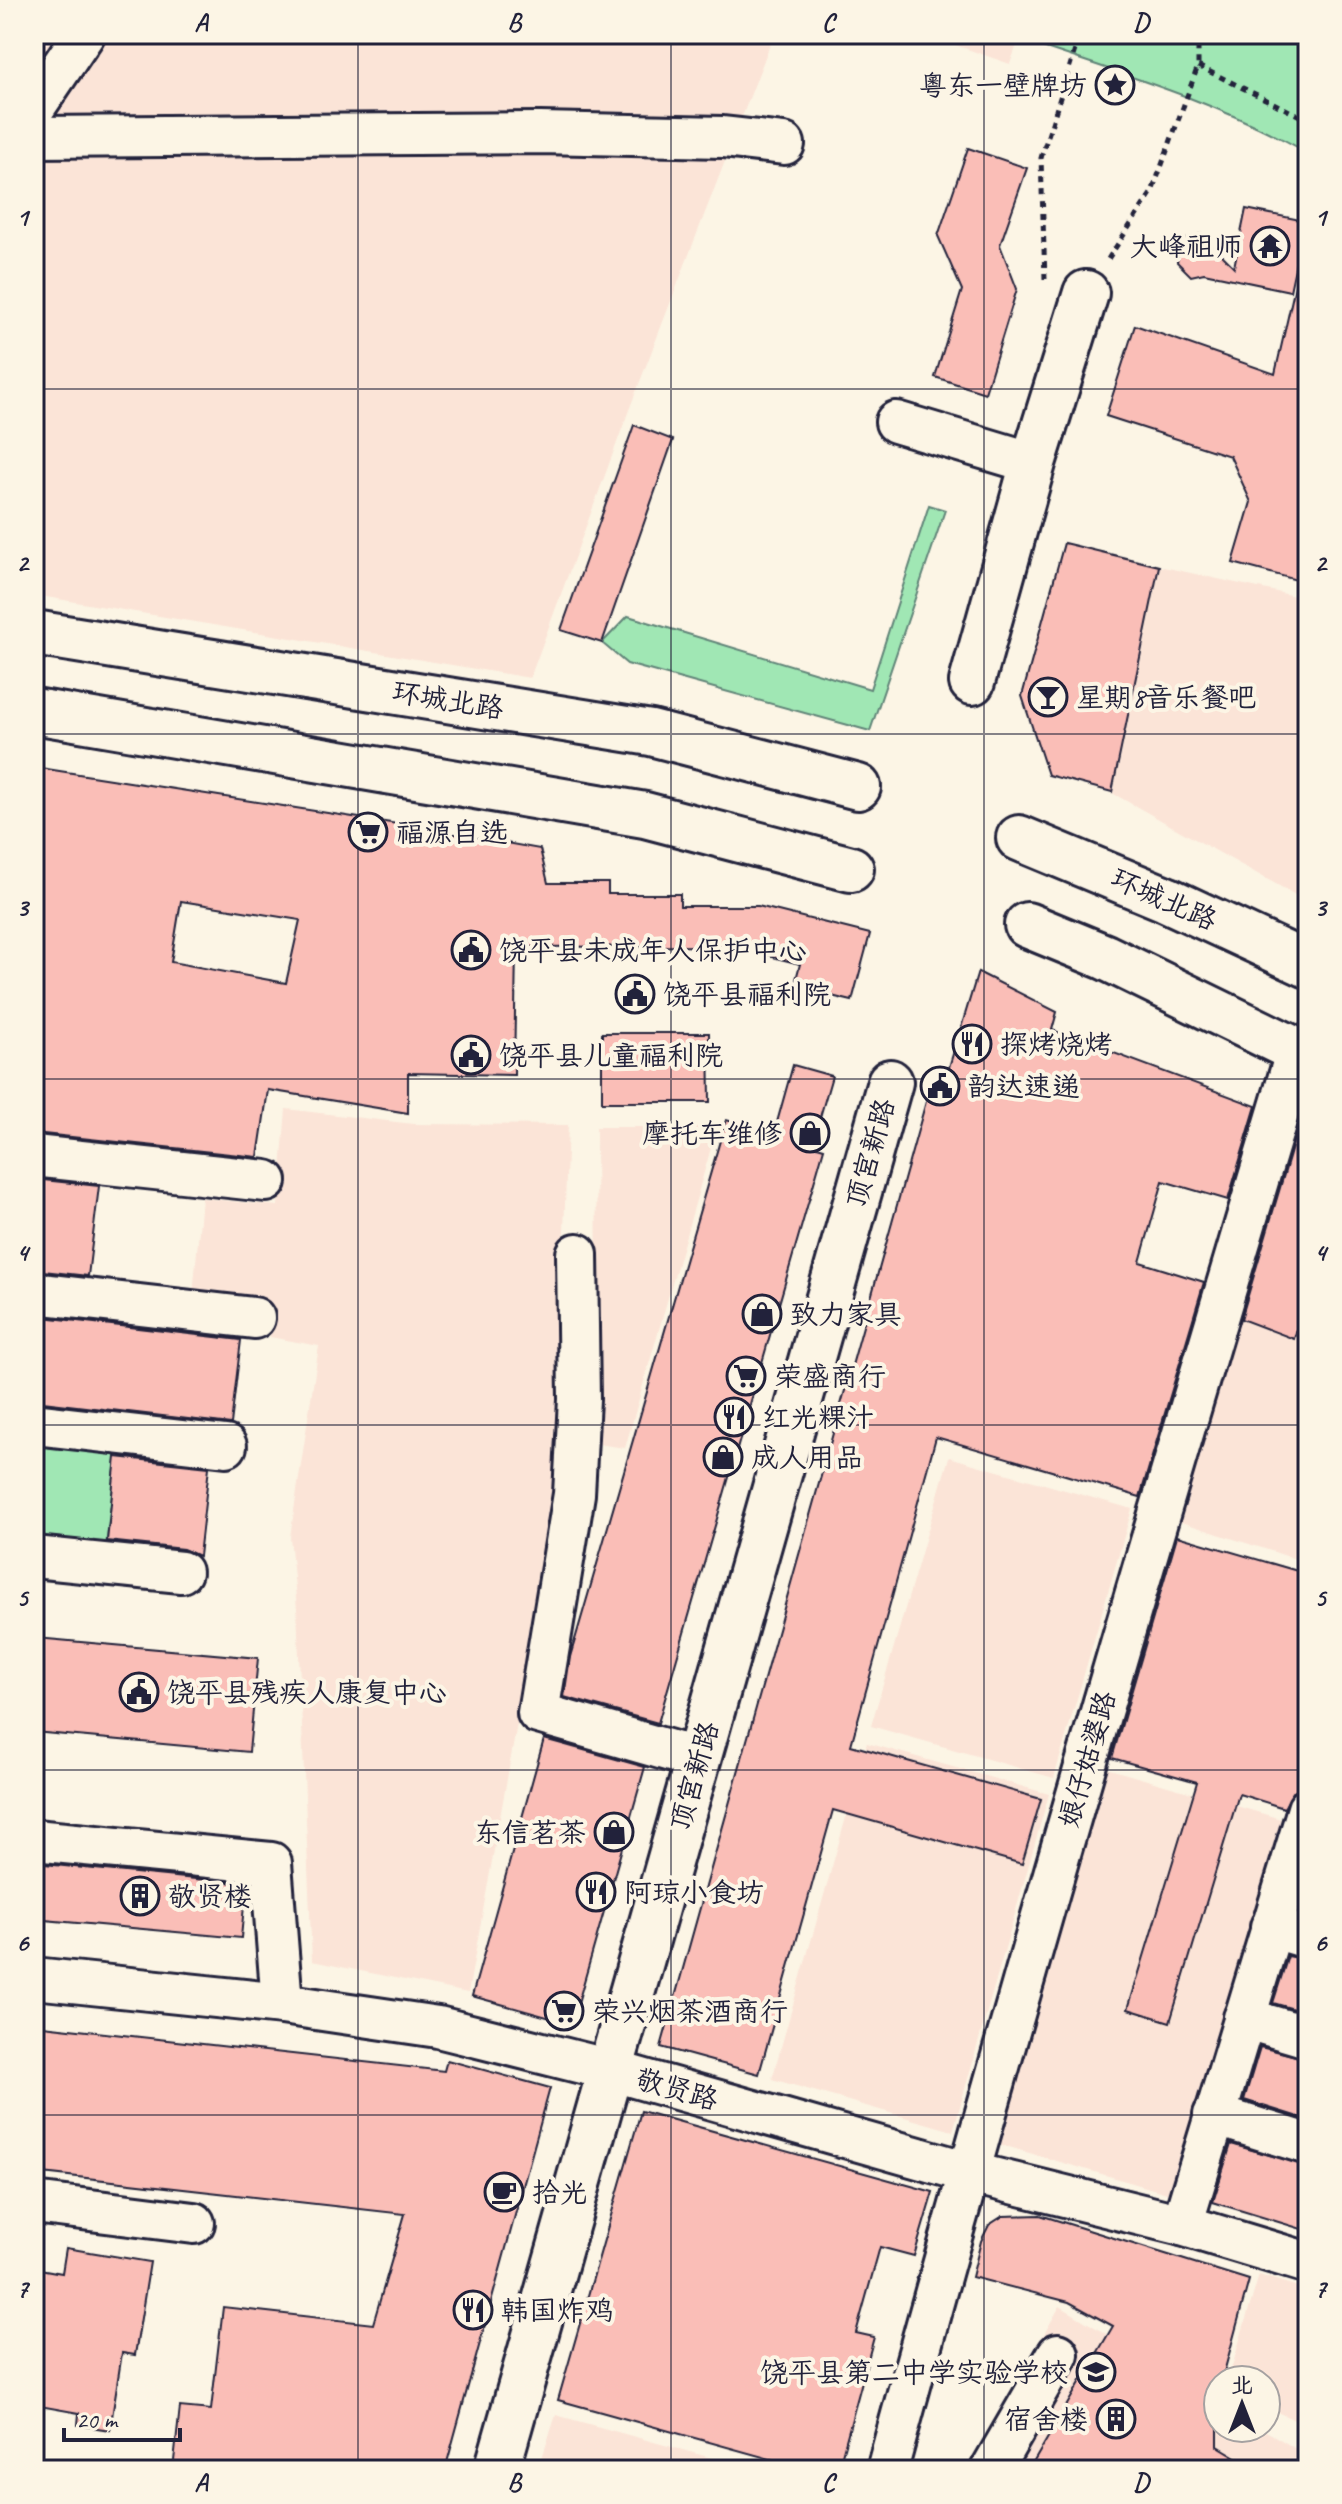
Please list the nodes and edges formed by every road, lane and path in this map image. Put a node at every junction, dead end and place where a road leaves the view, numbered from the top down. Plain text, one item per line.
1 (84, 34) edge
2 (1080, 34) edge
3 (1198, 34) edge
4 (1198, 66) junction
5 (34, 108) edge
6 (1308, 120) edge
7 (34, 137) edge
8 (784, 144) dead end
9 (1065, 286) junction
10 (896, 422) dead end
11 (1033, 463) junction
12 (34, 633) edge
13 (972, 682) dead end
14 (34, 711) edge
15 (858, 787) dead end
16 (1019, 838) dead end
17 (851, 869) dead end
18 (1027, 925) dead end
19 (1308, 965) edge
20 (1303, 1053) edge
21 (890, 1082) dead end
22 (34, 1156) edge
23 (266, 1181) dead end
24 (577, 1254) dead end
25 (34, 1293) edge
26 (254, 1318) dead end
27 (34, 1424) edge
28 (226, 1446) dead end
29 (34, 1557) edge
30 (181, 1572) dead end
31 (699, 1759) junction
32 (1307, 1819) edge
33 (34, 1840) edge
34 (1289, 1932) edge
35 (34, 1978) edge
36 (282, 2004) junction
37 (1244, 2018) junction
38 (1308, 2037) edge
39 (610, 2070) junction
40 (1214, 2115) junction
41 (1308, 2144) edge
42 (968, 2172) junction
43 (34, 2203) edge
44 (194, 2223) dead end
45 (1182, 2225) junction
46 (1308, 2263) edge
47 (1058, 2354) dead end
48 (497, 2470) edge
49 (887, 2470) edge
50 (991, 2470) edge

1 - 5 street
2 - 9 path
3 - 4 path
4 - 6 path
4 - 9 path
7 - 8 street
9 - 11 main road
10 - 11 street
11 - 13 main road
12 - 15 main road, 环城北路
14 - 17 main road
16 - 19 main road, 环城北路
18 - 20 main road
20 - 42 street, 娘仔姑婆路
21 - 31 main road, 顶宫新路
22 - 23 street
24 - 31 street
25 - 26 street
27 - 28 street
29 - 30 street
31 - 39 main road, 顶宫新路
32 - 34 street
33 - 36 street
34 - 37 street
35 - 36 street, 敬贤路
36 - 39 street, 敬贤路
37 - 38 street
37 - 40 street
39 - 42 street, 敬贤路
39 - 48 main road, 顶宫新路
40 - 41 street
40 - 45 street
42 - 45 street, 敬贤路
42 - 49 street, 娘仔姑婆路
43 - 44 street
45 - 46 street, 敬贤路
47 - 50 street

